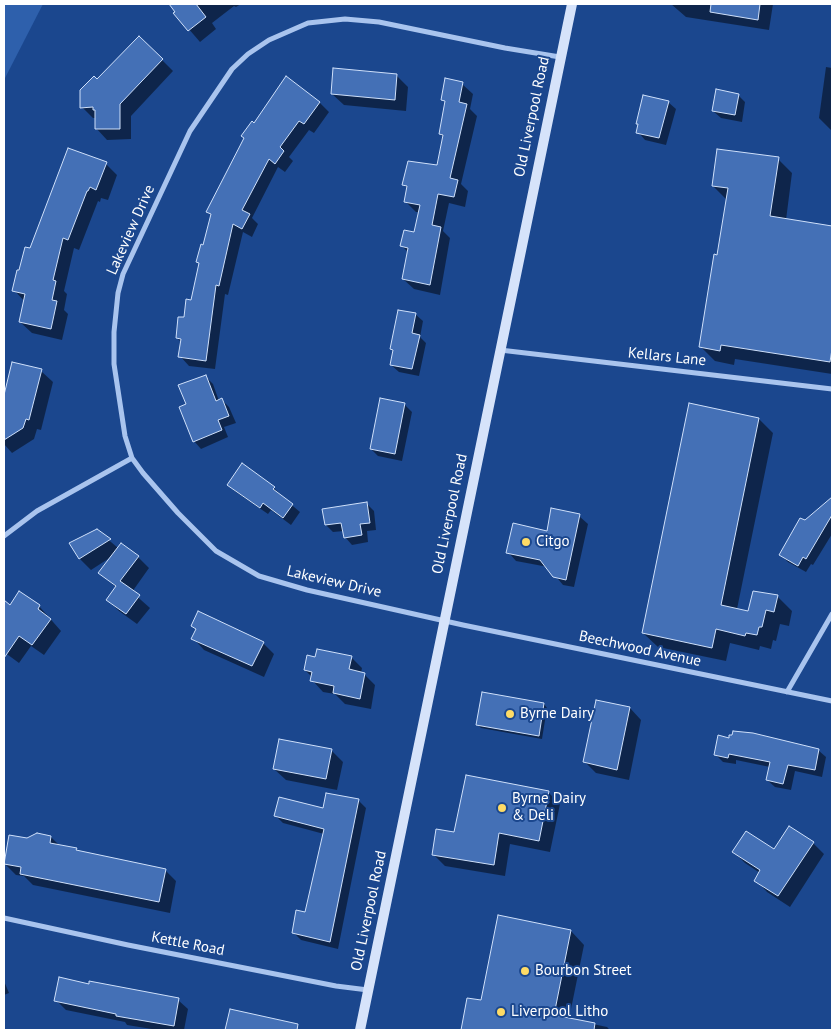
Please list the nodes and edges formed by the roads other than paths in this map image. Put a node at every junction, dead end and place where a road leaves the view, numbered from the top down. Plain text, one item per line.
1 (572, 4) edge
2 (560, 57) junction
3 (499, 350) junction
4 (832, 388) edge
5 (132, 458) junction
6 (4, 536) edge
7 (832, 614) edge
8 (444, 620) junction
9 (787, 692) junction
10 (832, 701) edge
11 (4, 918) edge
12 (368, 990) junction
13 (360, 1030) edge

1 - 2 main road, Old Liverpool Road
2 - 3 main road, Old Liverpool Road
2 - 5 street, Lakeview Drive
3 - 4 street, Kellars Lane
3 - 8 main road, Old Liverpool Road
5 - 6 street
5 - 8 street, Lakeview Drive
7 - 9 street
8 - 9 street, Beechwood Avenue
8 - 12 main road, Old Liverpool Road
9 - 10 street, Beechwood Avenue
11 - 12 street, Kettle Road
12 - 13 main road, Old Liverpool Road

